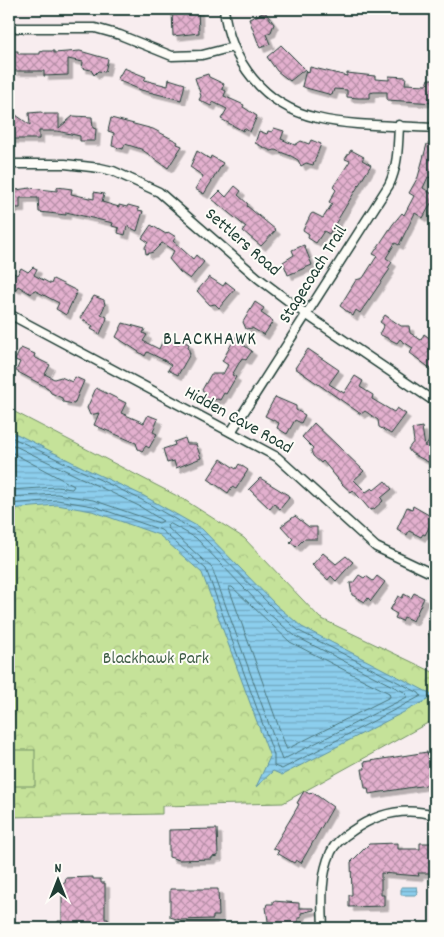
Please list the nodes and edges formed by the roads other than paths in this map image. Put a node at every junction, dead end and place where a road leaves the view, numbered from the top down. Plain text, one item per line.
1 (224, 9) edge
2 (9, 28) edge
3 (232, 47) junction
4 (399, 126) junction
5 (435, 128) edge
6 (9, 164) edge
7 (9, 314) edge
8 (307, 315) junction
9 (435, 402) edge
10 (231, 432) junction
11 (435, 575) edge
12 (435, 815) edge
13 (323, 928) edge

1 - 3 street
2 - 3 street
3 - 4 street
4 - 5 street
4 - 8 street, Stagecoach Trail
6 - 8 street, Settlers Road
7 - 10 street, Hidden Cave Road
8 - 9 street, Settlers Road
8 - 10 street, Stagecoach Trail
10 - 11 street, Hidden Cave Road
12 - 13 street

